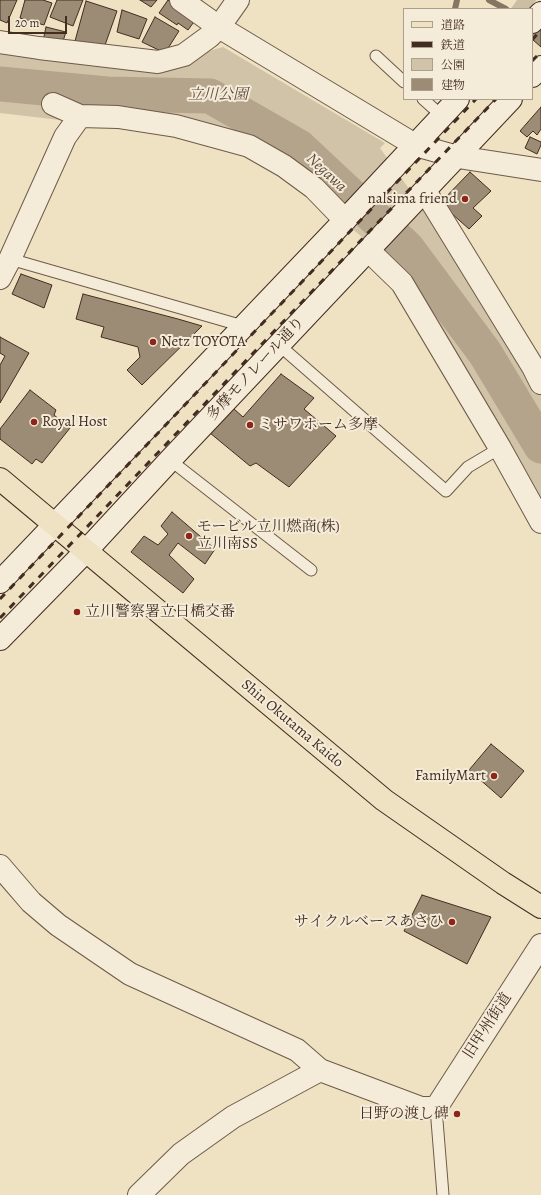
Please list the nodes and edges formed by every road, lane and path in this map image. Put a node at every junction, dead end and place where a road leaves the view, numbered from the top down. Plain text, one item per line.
1 (180, 0) edge
2 (238, 0) edge
3 (541, 13) edge
4 (533, 21) edge
5 (219, 27) junction
6 (0, 42) edge
7 (376, 56) dead end
8 (541, 67) edge
9 (533, 75) edge
10 (403, 81) edge
11 (424, 100) edge
12 (457, 100) edge
13 (510, 100) edge
14 (53, 104) dead end
15 (80, 116) junction
16 (442, 116) junction
17 (415, 146) junction
18 (458, 157) junction
19 (541, 170) edge
20 (422, 193) junction
21 (346, 219) junction
22 (371, 247) junction
23 (5, 268) edge
24 (243, 326) junction
25 (279, 345) junction
26 (541, 383) edge
27 (500, 448) junction
28 (170, 460) junction
29 (0, 479) edge
30 (541, 522) edge
31 (55, 524) junction
32 (86, 551) junction
33 (311, 570) dead end
34 (0, 582) edge
35 (0, 640) edge
36 (0, 866) edge
37 (541, 907) edge
38 (541, 945) edge
39 (320, 1070) junction
40 (436, 1108) junction
41 (139, 1195) edge
42 (443, 1195) edge

1 - 5 street
2 - 5 street
3 - 4 street
5 - 6 street
5 - 17 street
7 - 10 lane
8 - 9 street
11 - 16 lane
12 - 16 street
13 - 18 street, 多摩モノレール通り
14 - 15 street
15 - 21 street
15 - 23 street
16 - 17 street
17 - 18 street
17 - 21 street
18 - 19 street
18 - 20 street, 多摩モノレール通り
20 - 22 street, 多摩モノレール通り
20 - 26 street
21 - 24 street
22 - 25 street, 多摩モノレール通り
22 - 27 street
23 - 24 lane
24 - 31 street
25 - 27 lane
25 - 28 street, 多摩モノレール通り
27 - 30 street
28 - 32 street, 多摩モノレール通り
28 - 33 lane
29 - 31 main road
31 - 32 main road, Shin Okutama Kaido
31 - 34 street
32 - 35 street, 多摩モノレール通り
32 - 37 main road, Shin Okutama Kaido
36 - 39 street
38 - 40 street, 旧甲州街道
39 - 40 street
39 - 41 street
40 - 42 lane

